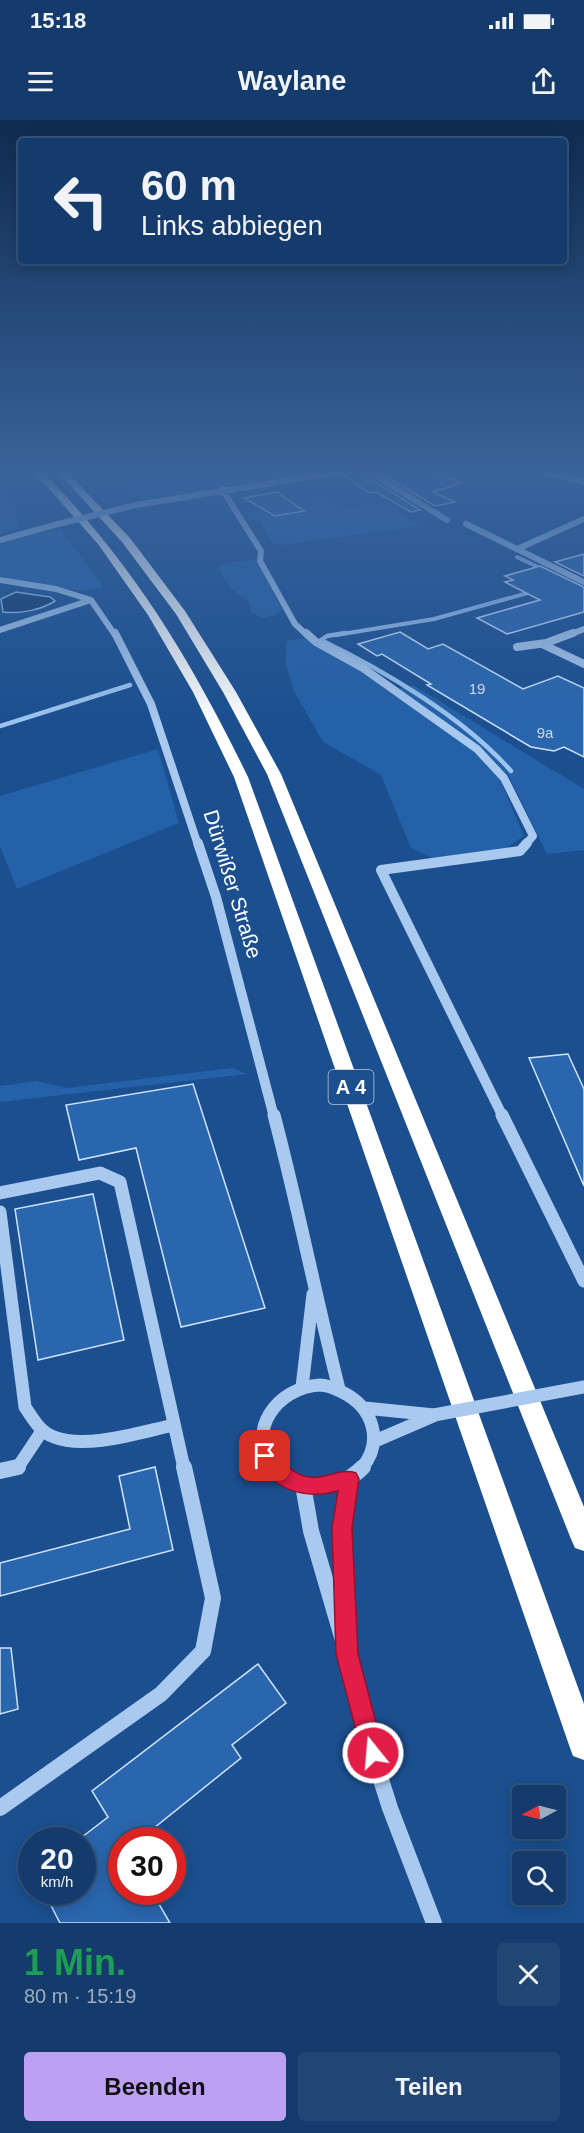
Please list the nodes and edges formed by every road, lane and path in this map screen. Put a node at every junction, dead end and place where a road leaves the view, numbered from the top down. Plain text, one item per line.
1 (112, 556) edge
2 (140, 556) edge
3 (260, 556) edge
4 (531, 556) edge
5 (0, 580) edge
6 (584, 582) edge
7 (91, 600) junction
8 (584, 629) edge
9 (0, 630) edge
10 (542, 644) junction
11 (517, 647) dead end
12 (584, 664) edge
13 (0, 1193) edge
14 (0, 1212) edge
15 (584, 1281) edge
16 (5, 1287) edge
17 (314, 1288) junction
18 (302, 1387) junction
19 (584, 1387) edge
20 (339, 1389) junction
21 (365, 1408) junction
22 (434, 1415) junction
23 (174, 1425) junction
24 (42, 1431) junction
25 (375, 1441) junction
26 (0, 1471) edge
27 (349, 1479) junction
28 (303, 1485) junction
29 (584, 1539) edge
30 (347, 1654) junction
31 (584, 1745) edge
32 (0, 1808) edge
33 (434, 1923) edge

1 - 31 highway, A 4
2 - 29 highway, A 4
3 - 15 street
4 - 6 street
5 - 7 street
7 - 9 street
7 - 17 street, Dürwißer Straße
8 - 10 street
10 - 11 street
10 - 12 street
13 - 23 street
14 - 16 street
16 - 24 street
17 - 18 street, Dürwißer Straße
17 - 20 street, Dürwißer Straße
18 - 20 street
18 - 28 street
19 - 22 street, bridge
20 - 21 street
21 - 22 street
21 - 25 street
22 - 25 street
23 - 24 street
23 - 32 street
24 - 26 street
25 - 27 street
27 - 28 street
27 - 30 street
28 - 30 street
30 - 33 street

